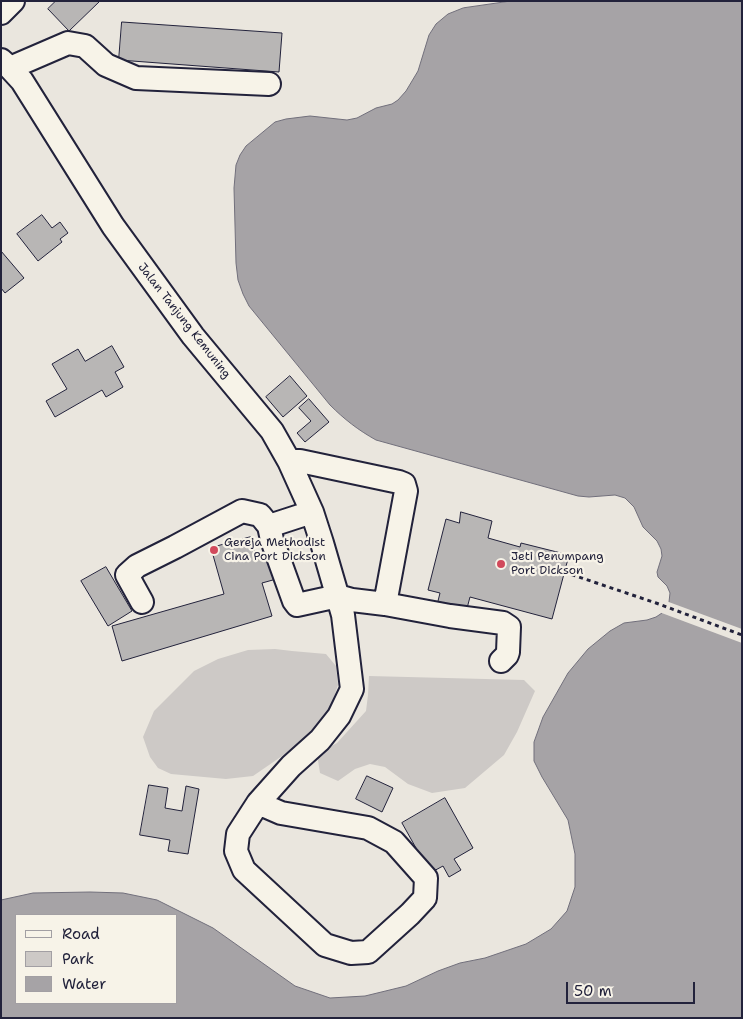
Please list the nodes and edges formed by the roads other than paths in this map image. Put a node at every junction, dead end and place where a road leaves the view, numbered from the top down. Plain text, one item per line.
1 (13, 1) edge
2 (1, 13) edge
3 (6, 64) edge
4 (269, 84) dead end
5 (289, 461) junction
6 (312, 512) junction
7 (270, 526) junction
8 (338, 596) junction
9 (142, 602) dead end
10 (385, 604) junction
11 (501, 661) dead end
12 (258, 803) junction

1 - 2 street
3 - 4 street
3 - 5 street, Jalan Tanjung Kemuning
5 - 6 street, Jalan Tanjung Kemuning
5 - 10 street
6 - 7 street
6 - 8 street, Jalan Tanjung Kemuning
7 - 8 street
7 - 9 street
8 - 10 street
8 - 12 street, Jalan Tanjung Kemuning
10 - 11 street
12 - 12 street, Jalan Tanjung Kemuning

